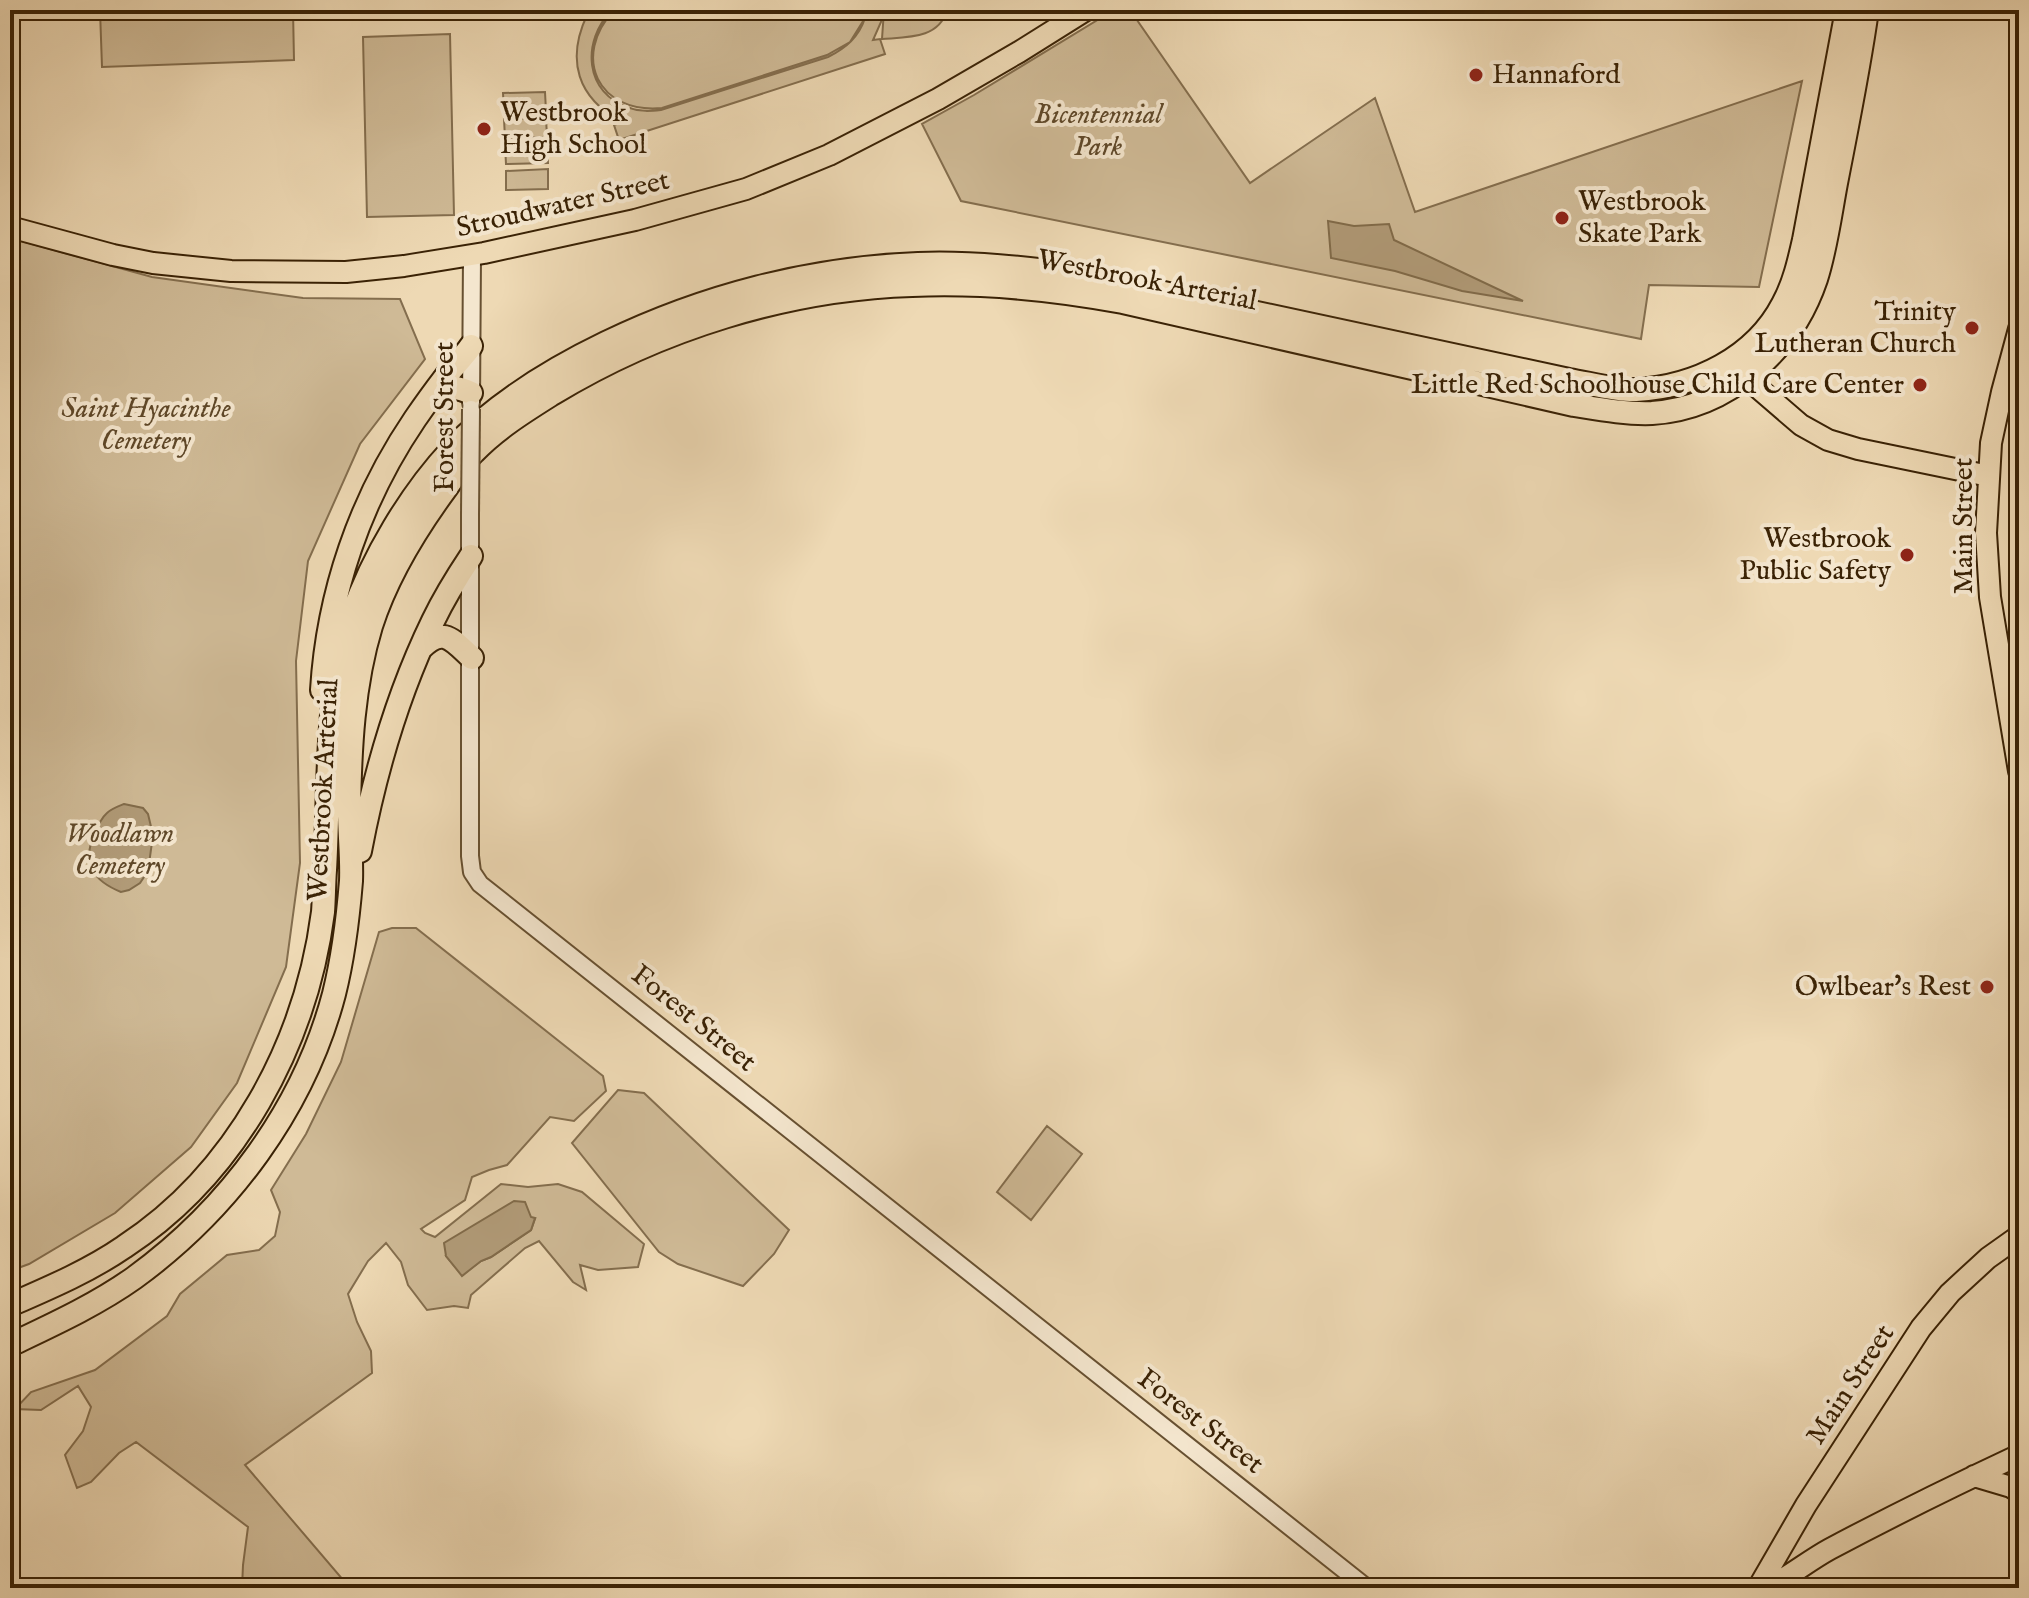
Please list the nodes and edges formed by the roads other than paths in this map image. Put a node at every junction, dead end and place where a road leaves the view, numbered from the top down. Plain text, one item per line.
1 (1086, 10) edge
2 (1847, 10) edge
3 (1867, 10) edge
4 (10, 227) edge
5 (472, 256) junction
6 (2019, 329) edge
7 (471, 346) junction
8 (1735, 359) junction
9 (1749, 377) junction
10 (436, 390) junction
11 (471, 401) junction
12 (1989, 476) junction
13 (471, 556) junction
14 (421, 648) junction
15 (472, 658) junction
16 (2019, 771) edge
17 (328, 773) junction
18 (351, 874) junction
19 (2019, 1236) edge
20 (10, 1305) edge
21 (10, 1345) edge
22 (2019, 1455) edge
23 (1974, 1476) junction
24 (2019, 1492) edge
25 (1806, 1505) junction
26 (1826, 1551) junction
27 (1367, 1588) edge
28 (1758, 1588) edge
29 (1767, 1588) edge

1 - 5 main road, Stroudwater Street
2 - 8 highway, Westbrook Arterial
3 - 9 highway, Westbrook Arterial
4 - 5 main road, Stroudwater Street
5 - 7 street, Forest Street
6 - 12 main road, Main Street
7 - 10 highway
7 - 11 street, Forest Street
8 - 9 main road
8 - 17 highway, Westbrook Arterial
9 - 12 main road
9 - 18 highway, Westbrook Arterial
10 - 11 highway
10 - 17 highway
11 - 13 street, Forest Street, bridge
12 - 16 main road, Main Street
13 - 14 highway
13 - 15 street, Forest Street
14 - 15 highway
14 - 18 highway
15 - 27 street, Forest Street
17 - 20 highway, Westbrook Arterial
18 - 21 highway, Westbrook Arterial
19 - 25 main road, Main Street
22 - 23 main road
23 - 24 main road
23 - 26 main road
25 - 26 main road
25 - 28 main road, Main Street
26 - 29 main road

